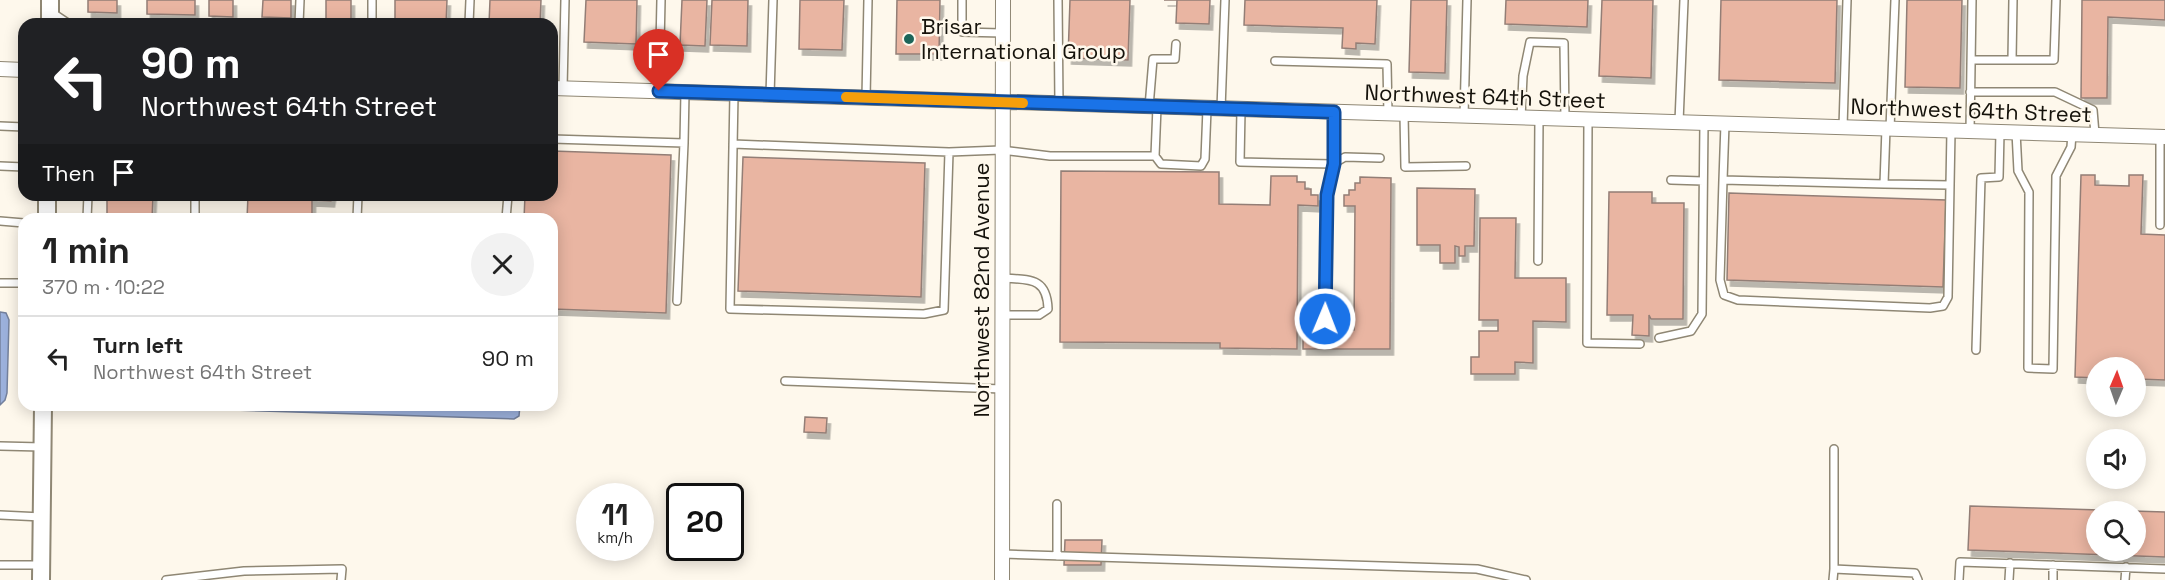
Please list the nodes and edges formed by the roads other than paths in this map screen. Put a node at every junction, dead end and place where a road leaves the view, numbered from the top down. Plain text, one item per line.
1 (300, 0) edge
2 (372, 0) edge
3 (470, 0) edge
4 (565, 0) edge
5 (661, 0) edge
6 (773, 0) edge
7 (868, 0) edge
8 (962, 0) edge
9 (1003, 0) edge
10 (1058, 0) edge
11 (1225, 0) edge
12 (1467, 0) edge
13 (1684, 0) edge
14 (1847, 0) edge
15 (1895, 0) edge
16 (1972, 0) edge
17 (2013, 0) edge
18 (2056, 0) edge
19 (299, 18) edge
20 (372, 18) edge
21 (469, 18) edge
22 (1002, 33) junction
23 (1176, 44) dead end
24 (1971, 60) junction
25 (2012, 60) junction
26 (1275, 61) dead end
27 (0, 69) edge
28 (18, 70) edge
29 (558, 88) edge
30 (659, 91) junction
31 (685, 92) junction
32 (1970, 92) junction
33 (734, 94) junction
34 (770, 95) junction
35 (866, 98) junction
36 (1001, 103) junction
37 (1059, 105) junction
38 (1153, 107) junction
39 (1206, 109) junction
40 (1221, 109) junction
41 (1241, 110) junction
42 (1334, 112) junction
43 (1388, 114) junction
44 (1404, 114) junction
45 (1464, 116) junction
46 (1521, 118) junction
47 (1539, 118) junction
48 (1565, 119) junction
49 (1588, 120) junction
50 (1679, 122) junction
51 (1704, 123) junction
52 (1725, 124) junction
53 (0, 126) edge
54 (18, 127) edge
55 (1843, 127) junction
56 (1888, 128) junction
57 (1951, 130) junction
58 (1970, 131) junction
59 (2000, 132) junction
60 (2016, 132) junction
61 (2072, 134) junction
62 (2095, 134) junction
63 (2163, 136) edge
64 (558, 139) edge
65 (684, 144) junction
66 (733, 144) junction
67 (1001, 150) junction
68 (949, 152) junction
69 (1155, 156) junction
70 (1380, 158) dead end
71 (1334, 164) junction
72 (0, 166) edge
73 (1466, 166) dead end
74 (18, 167) edge
75 (1671, 180) dead end
76 (1723, 180) junction
77 (1703, 181) junction
78 (1884, 184) junction
79 (1950, 185) junction
80 (0, 221) edge
81 (18, 222) edge
82 (2160, 225) dead end
83 (1538, 261) dead end
84 (1002, 278) junction
85 (0, 283) edge
86 (18, 283) edge
87 (677, 302) dead end
88 (1002, 315) junction
89 (1325, 319) dead end
90 (1659, 338) dead end
91 (1640, 344) dead end
92 (1976, 350) dead end
93 (785, 381) dead end
94 (1002, 389) junction
95 (43, 411) edge
96 (0, 446) edge
97 (43, 447) junction
98 (1834, 449) dead end
99 (1057, 504) dead end
100 (0, 516) edge
101 (42, 517) junction
102 (1003, 554) junction
103 (1057, 556) junction
104 (2010, 563) junction
105 (0, 565) edge
106 (2053, 565) junction
107 (2126, 567) junction
108 (1834, 569) junction
109 (2165, 569) edge
110 (41, 573) edge
111 (166, 580) edge
112 (341, 580) edge
113 (1002, 580) edge
114 (1526, 580) edge
115 (1833, 580) edge
116 (1918, 580) edge
117 (1959, 580) edge
118 (2009, 580) edge
119 (2053, 580) edge
120 (2125, 580) edge

1 - 19 lane
2 - 20 lane
3 - 21 lane
4 - 29 lane
5 - 30 lane
6 - 34 lane
7 - 35 lane
8 - 22 lane
9 - 22 street, Northwest 82nd Avenue
10 - 37 lane
11 - 40 lane
12 - 45 lane
13 - 50 lane
14 - 55 lane
15 - 56 lane
16 - 24 lane
17 - 25 lane
18 - 25 lane
22 - 36 street, Northwest 82nd Avenue
23 - 38 lane
24 - 25 lane
24 - 32 lane
26 - 43 lane
27 - 28 street
29 - 30 street, Northwest 64th Street
30 - 31 street, Northwest 64th Street
31 - 33 street, Northwest 64th Street
31 - 65 lane
32 - 58 lane
32 - 62 lane
33 - 34 street, Northwest 64th Street
33 - 66 lane
34 - 35 street, Northwest 64th Street
35 - 36 street, Northwest 64th Street
36 - 37 street, Northwest 64th Street
36 - 67 street, Northwest 82nd Avenue
37 - 38 street, Northwest 64th Street
38 - 39 street, Northwest 64th Street
38 - 69 lane
39 - 40 street, Northwest 64th Street
39 - 69 lane
40 - 41 street, Northwest 64th Street
41 - 42 street, Northwest 64th Street
41 - 71 lane
42 - 43 street, Northwest 64th Street
42 - 71 lane
43 - 44 street, Northwest 64th Street
44 - 45 street, Northwest 64th Street
44 - 73 lane
45 - 46 street, Northwest 64th Street
46 - 47 street, Northwest 64th Street
46 - 48 lane
47 - 48 street, Northwest 64th Street
47 - 83 lane
48 - 49 street, Northwest 64th Street
49 - 50 street, Northwest 64th Street
49 - 91 lane
50 - 51 street, Northwest 64th Street
51 - 52 street, Northwest 64th Street
51 - 77 lane
52 - 55 street, Northwest 64th Street
52 - 76 lane
53 - 54 lane
55 - 56 street, Northwest 64th Street
56 - 57 street, Northwest 64th Street
56 - 78 lane
57 - 58 street, Northwest 64th Street
57 - 79 lane
58 - 59 street, Northwest 64th Street
59 - 60 street, Northwest 64th Street
59 - 92 lane
60 - 61 street, Northwest 64th Street
60 - 61 lane
61 - 62 street, Northwest 64th Street
62 - 63 street, Northwest 64th Street
63 - 82 lane
64 - 65 lane
65 - 87 lane
66 - 68 lane
66 - 68 lane
67 - 68 lane
67 - 69 lane
67 - 84 street, Northwest 82nd Avenue
70 - 71 lane
71 - 89 lane
72 - 74 lane
75 - 77 lane
76 - 78 lane
76 - 79 lane
77 - 90 lane
78 - 79 lane
80 - 81 lane
84 - 88 street, Northwest 82nd Avenue
84 - 88 lane
85 - 86 lane
88 - 94 street, Northwest 82nd Avenue
93 - 94 lane
94 - 102 street, Northwest 82nd Avenue
95 - 97 street
96 - 97 lane
97 - 101 street
98 - 108 lane
99 - 103 lane
100 - 101 lane
101 - 110 street
102 - 103 lane
102 - 113 street, Northwest 82nd Avenue
103 - 114 lane
104 - 106 lane
104 - 117 lane
104 - 118 lane
105 - 110 lane
106 - 107 lane
106 - 119 lane
107 - 109 lane
107 - 120 lane
108 - 115 lane
108 - 116 lane
111 - 112 lane

